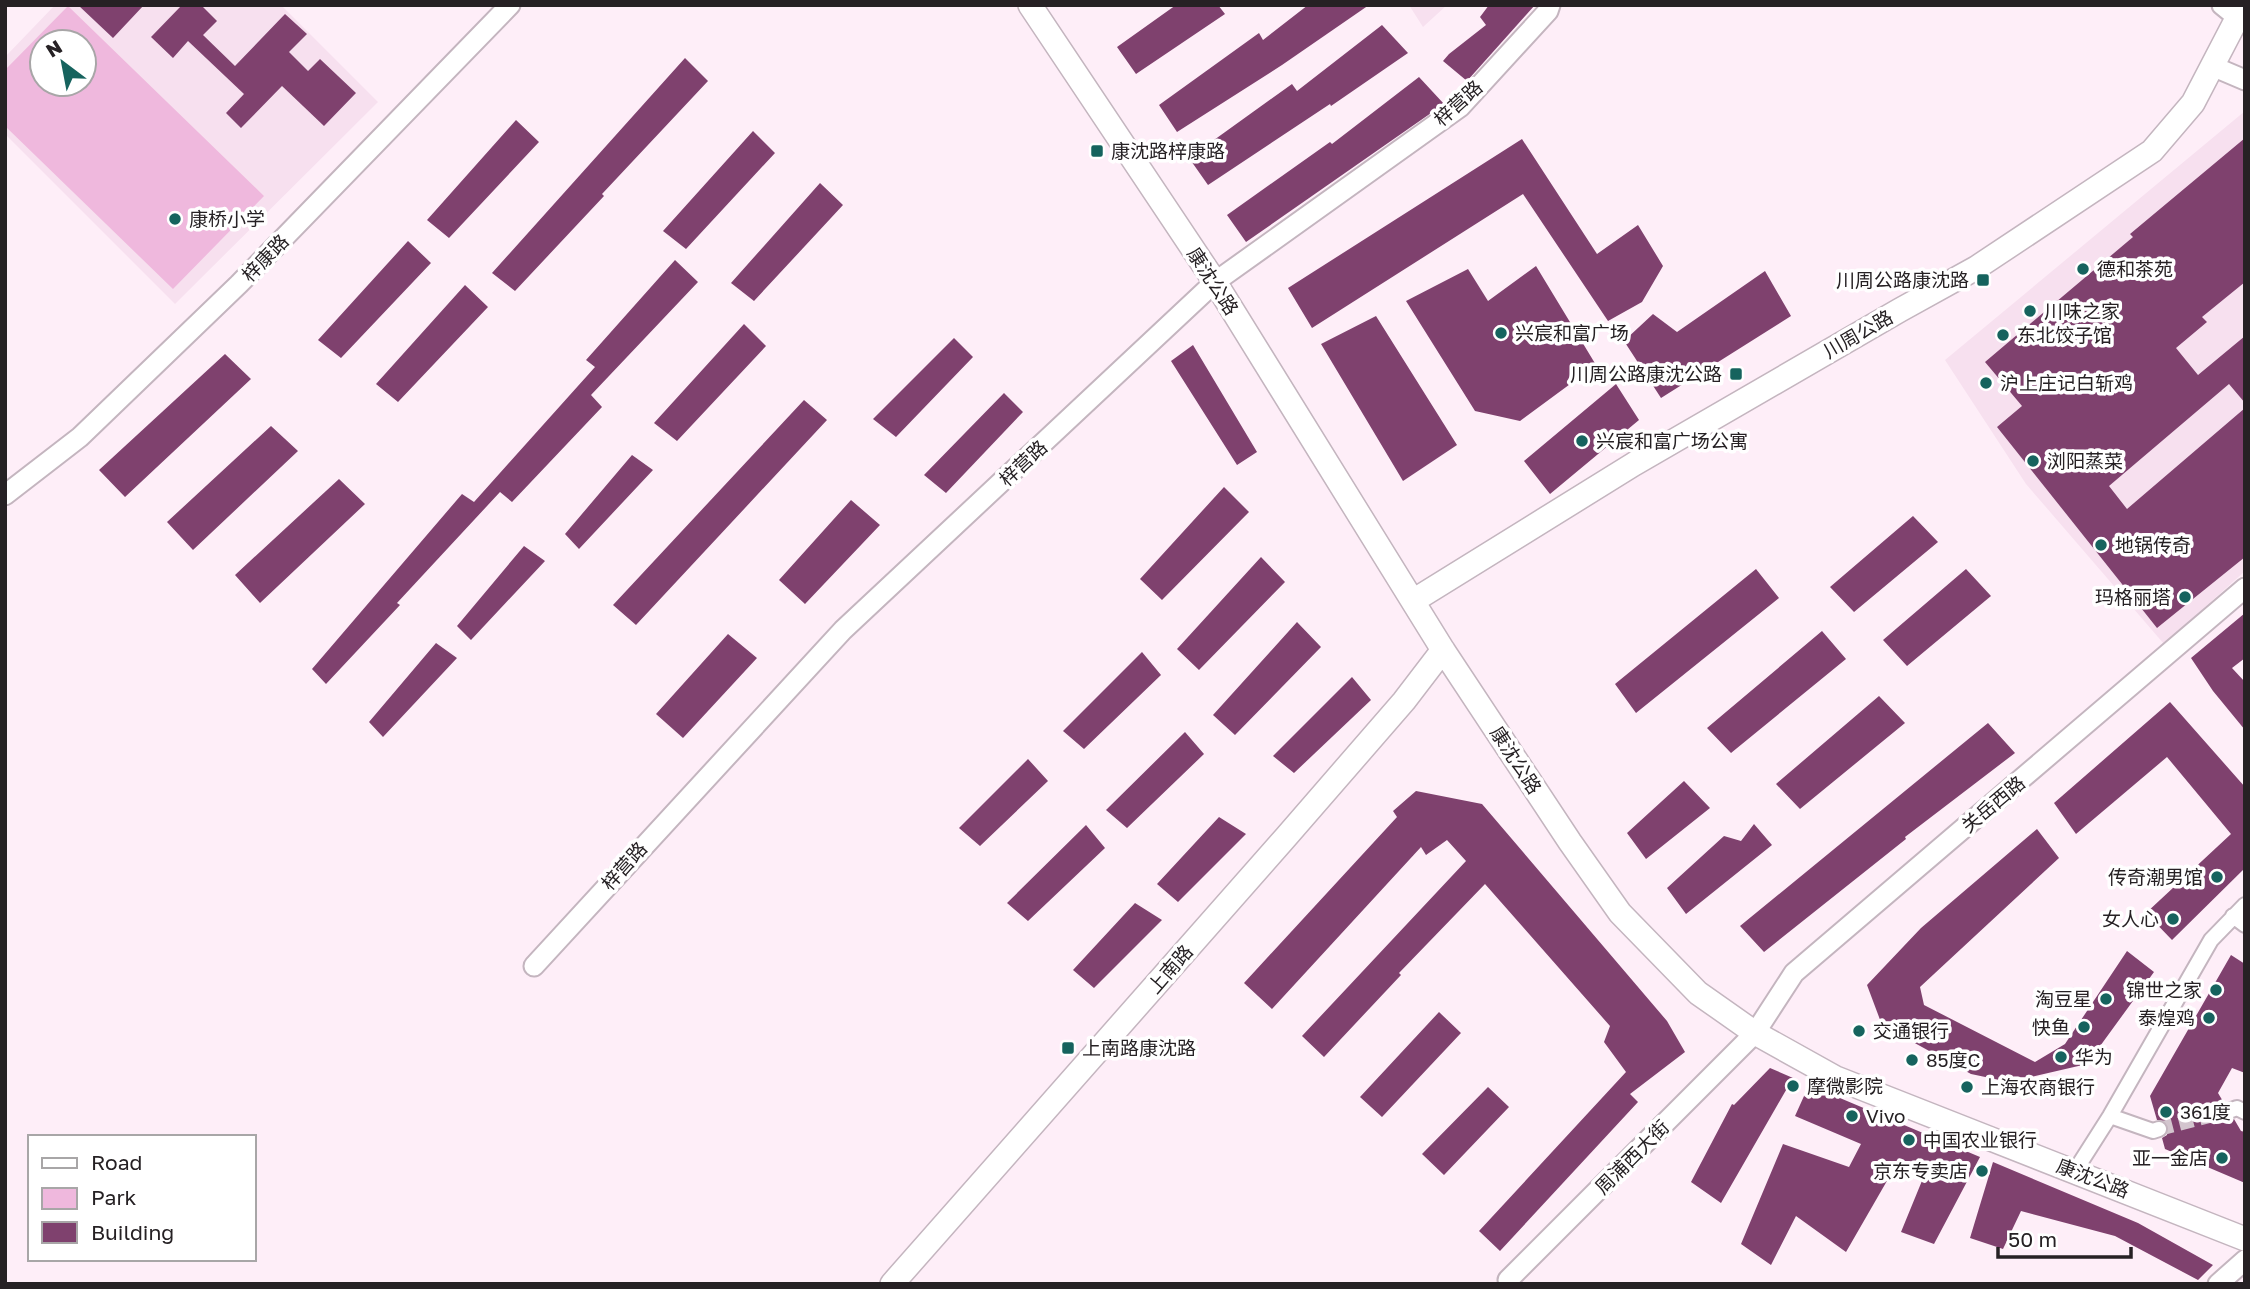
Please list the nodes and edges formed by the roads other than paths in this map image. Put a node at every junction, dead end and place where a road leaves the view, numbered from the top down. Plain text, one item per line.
1 (510, 5) edge
2 (1030, 5) edge
3 (1550, 5) edge
4 (2235, 9) edge
5 (2212, 66) junction
6 (2245, 80) edge
7 (1214, 282) junction
8 (5, 495) edge
9 (2245, 588) edge
10 (1412, 601) junction
11 (1443, 650) junction
12 (2245, 905) edge
13 (2239, 920) edge
14 (534, 966) dead end
15 (1755, 1033) junction
16 (2229, 1111) tunnel mouth
17 (2245, 1112) edge
18 (2110, 1116) junction
19 (2159, 1129) tunnel mouth
20 (2075, 1171) junction
21 (2245, 1239) edge
22 (2245, 1260) edge
23 (1508, 1280) dead end
24 (892, 1284) edge
25 (2218, 1284) edge

1 - 8 street, 梓康路
2 - 7 street, 康沈公路
3 - 7 street, 梓营路
4 - 5 street, 川周公路
5 - 6 street
5 - 10 street, 川周公路
7 - 10 street, 康沈公路
7 - 14 street, 梓营路
9 - 15 street, 关岳西路
10 - 11 street, 康沈公路
11 - 15 street, 康沈公路
11 - 24 street, 上南路
12 - 13 street
13 - 18 street
15 - 20 street, 康沈公路
15 - 23 street, 周浦西大街
16 - 17 street
18 - 19 street
18 - 20 street
20 - 21 street, 康沈公路
22 - 25 street

